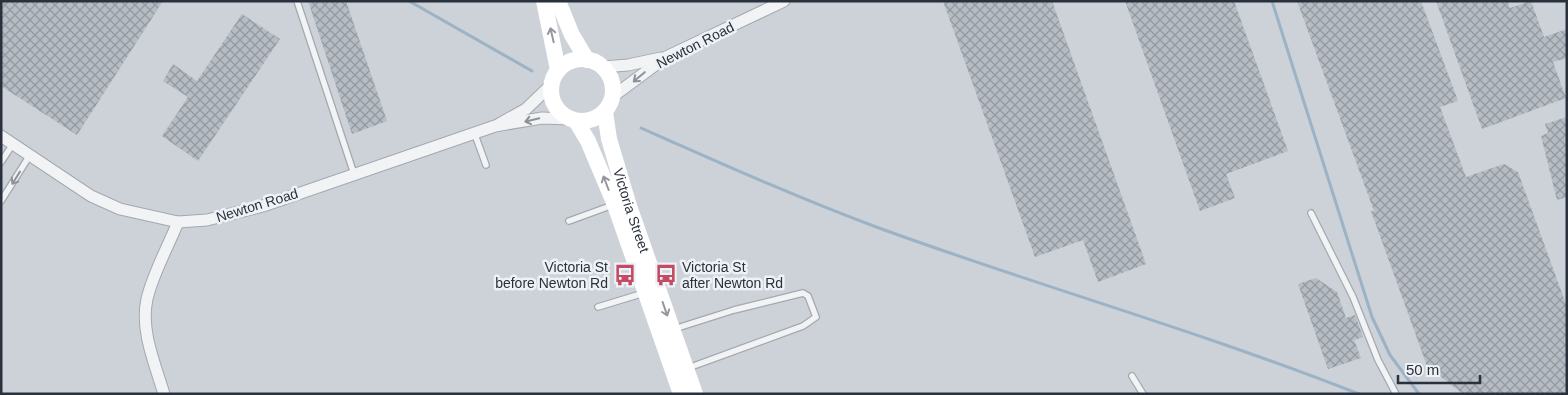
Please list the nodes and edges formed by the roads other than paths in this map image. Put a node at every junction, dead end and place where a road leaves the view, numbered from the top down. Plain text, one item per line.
1 (296, 1) edge
2 (544, 1) edge
3 (558, 1) edge
4 (784, 1) edge
5 (666, 57) junction
6 (587, 60) junction
7 (602, 67) junction
8 (558, 70) junction
9 (551, 85) junction
10 (608, 104) junction
11 (573, 120) junction
12 (495, 126) junction
13 (474, 132) junction
14 (1, 136) edge
15 (13, 144) junction
16 (30, 156) junction
17 (1, 162) edge
18 (486, 165) dead end
19 (354, 174) junction
20 (1, 201) edge
21 (615, 205) junction
22 (1311, 213) dead end
23 (569, 221) dead end
24 (178, 222) junction
25 (646, 292) junction
26 (598, 307) dead end
27 (672, 330) junction
28 (686, 369) junction
29 (1132, 376) dead end
30 (1142, 393) edge
31 (1396, 393) edge
32 (164, 394) edge
33 (681, 394) edge
34 (695, 394) edge

1 - 19 lane
8 -> 2 main road
3 - 6 main road
4 - 5 street, Newton Road
5 - 7 street
5 -> 10 street, Newton Road
6 - 7 main road
6 - 8 main road
7 - 10 main road
8 - 9 main road
9 - 11 main road
9 - 12 street, Newton Road
10 - 11 main road
10 -> 27 main road, Victoria Street
11 -> 12 street, Newton Road
21 -> 11 main road, Victoria Street
12 - 13 street, Newton Road
13 - 18 lane
13 - 19 street, Newton Road
14 - 15 street, Newton Road
15 - 16 street, Newton Road
15 - 17 lane
16 -> 20 lane
16 - 24 street, Newton Road
19 - 24 street, Newton Road
21 - 23 lane
21 - 25 main road, Victoria Street
22 - 31 lane
24 - 32 street
25 - 26 lane
25 - 33 main road, Victoria Street
27 - 28 main road, Victoria Street
27 - 28 lane
28 - 34 main road, Victoria Street
29 - 30 lane

